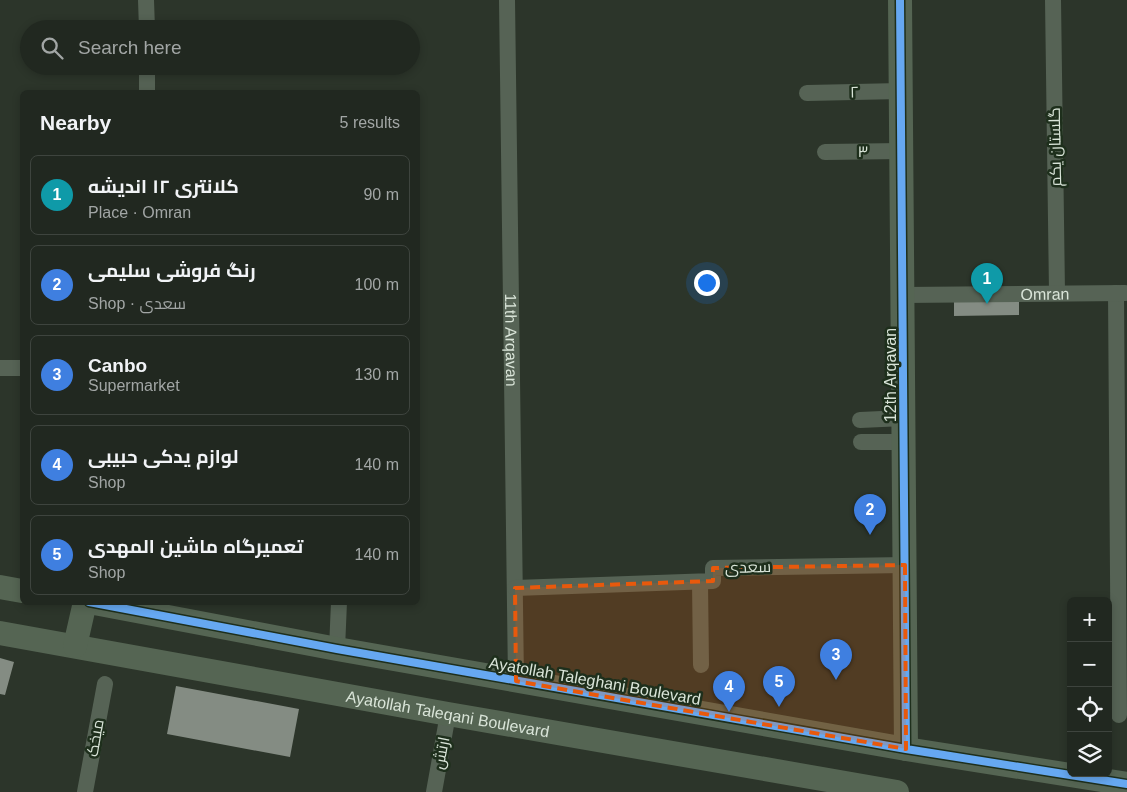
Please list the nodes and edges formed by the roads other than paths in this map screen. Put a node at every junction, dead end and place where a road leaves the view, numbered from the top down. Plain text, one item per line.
1 (146, 0) edge
2 (507, 0) edge
3 (900, 0) edge
4 (1053, 0) edge
5 (147, 20) edge
6 (147, 75) edge
7 (147, 90) edge
8 (901, 91) junction
9 (808, 93) dead end
10 (902, 151) junction
11 (825, 152) dead end
12 (1057, 293) junction
13 (1121, 293) edge
14 (903, 295) junction
15 (0, 368) edge
16 (20, 368) edge
17 (904, 418) junction
18 (860, 420) dead end
19 (860, 442) dead end
20 (904, 442) junction
21 (905, 565) junction
22 (700, 582) junction
23 (0, 587) edge
24 (515, 588) junction
25 (20, 591) edge
26 (86, 605) edge
27 (114, 605) edge
28 (339, 605) edge
29 (150, 609) edge
30 (0, 633) edge
31 (75, 646) junction
32 (337, 649) junction
33 (701, 665) dead end
34 (516, 681) junction
35 (105, 684) dead end
36 (448, 714) junction
37 (1119, 715) dead end
38 (906, 750) junction
39 (1127, 784) edge
40 (85, 792) edge
41 (434, 792) edge
42 (896, 792) edge

1 - 5 street
2 - 24 street, 11th Arqavan
3 - 8 street, 12th Arqavan
4 - 12 street, گلستان یکم
6 - 7 street
8 - 9 street, ۲
8 - 10 street, 12th Arqavan
10 - 11 street, ۳
10 - 14 street, 12th Arqavan
12 - 13 street, Omran
12 - 14 street, Omran
13 - 37 street
14 - 17 street, 12th Arqavan
15 - 16 street
17 - 18 street
17 - 20 street, 12th Arqavan
19 - 20 street
20 - 21 street, 12th Arqavan
21 - 22 street, سعدی
21 - 38 street, 12th Arqavan
22 - 24 street
22 - 33 street
23 - 25 street
24 - 34 street, 11th Arqavan
26 - 31 street
27 - 29 street, Ayatollah Taleghani Boulevard
28 - 32 street
29 - 32 street, Ayatollah Taleghani Boulevard
30 - 31 street, Ayatollah Taleqani Boulevard
31 - 36 street, Ayatollah Taleqani Boulevard
32 - 34 street, Ayatollah Taleghani Boulevard
34 - 38 street, Ayatollah Taleghani Boulevard
35 - 40 street, میخک
36 - 41 street, ارتش
36 - 42 street, Ayatollah Taleqani Boulevard
38 - 39 street, Ayatollah Taleghani Boulevard

